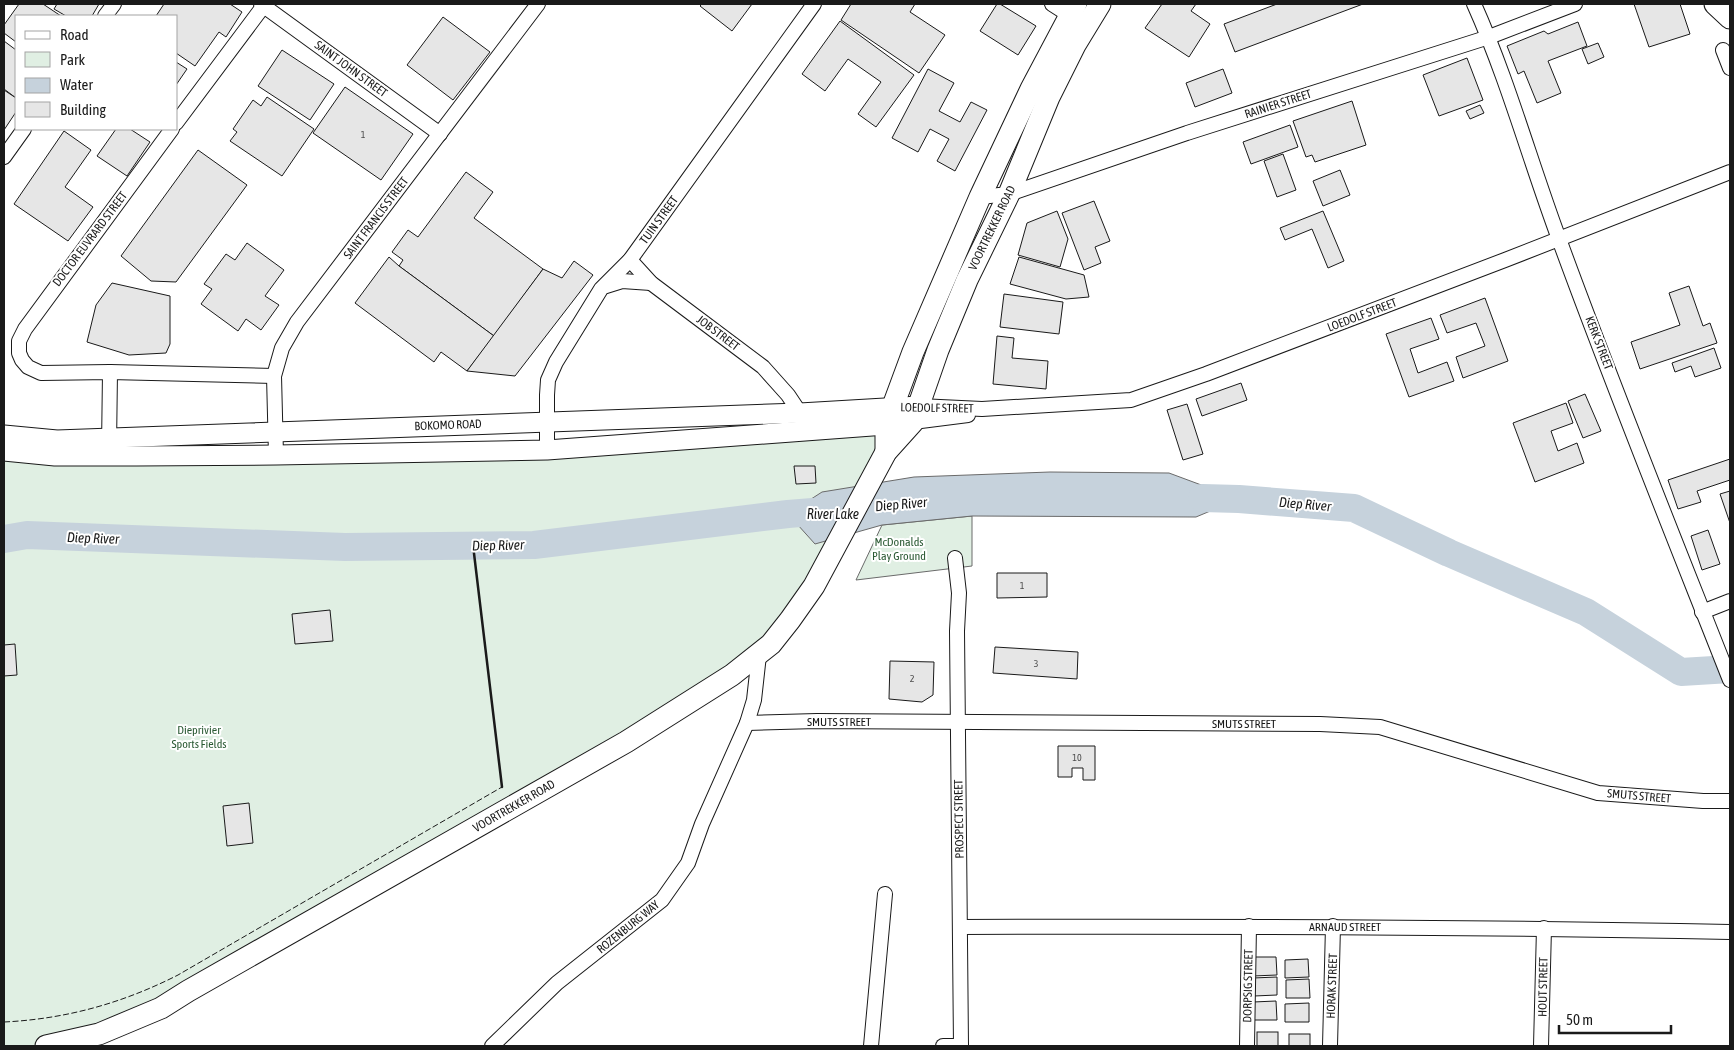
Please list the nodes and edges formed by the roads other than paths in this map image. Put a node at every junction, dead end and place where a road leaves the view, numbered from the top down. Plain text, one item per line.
1 (114, 4) edge
2 (263, 4) edge
3 (538, 4) edge
4 (814, 4) edge
5 (1100, 4) edge
6 (1474, 4) edge
7 (1575, 4) edge
8 (1715, 4) edge
9 (1071, 12) edge
10 (106, 15) edge
11 (1730, 18) edge
12 (1489, 37) junction
13 (1723, 50) dead end
14 (1730, 68) edge
15 (178, 120) edge
16 (23, 130) edge
17 (171, 130) edge
18 (440, 134) junction
19 (4, 157) edge
20 (1730, 172) edge
21 (1010, 194) junction
22 (980, 197) junction
23 (1559, 239) junction
24 (630, 260) junction
25 (651, 284) junction
26 (601, 289) junction
27 (110, 372) junction
28 (274, 376) junction
29 (800, 413) junction
30 (916, 414) junction
31 (889, 416) junction
32 (546, 421) junction
33 (276, 432) junction
34 (4, 435) edge
35 (109, 446) junction
36 (547, 450) junction
37 (4, 451) edge
38 (886, 452) junction
39 (276, 455) junction
40 (955, 558) dead end
41 (1730, 602) edge
42 (1704, 616) junction
43 (759, 655) junction
44 (1730, 680) edge
45 (747, 722) junction
46 (958, 722) junction
47 (1730, 801) edge
48 (885, 894) dead end
49 (960, 926) junction
50 (1249, 926) junction
51 (1333, 926) junction
52 (1544, 928) junction
53 (1730, 932) edge
54 (46, 1046) edge
55 (493, 1046) edge
56 (871, 1046) edge
57 (943, 1046) edge
58 (961, 1046) edge
59 (1247, 1046) edge
60 (1330, 1046) edge
61 (1541, 1046) edge

1 - 10 street
2 - 15 street
2 - 18 street, SAINT JOHN STREET
3 - 18 street, SAINT FRANCIS STREET
4 - 24 street, TUIN STREET
5 - 9 main road, VOORTREKKER ROAD
6 - 12 street, KERK STREET
7 - 12 street, RAINIER STREET
8 - 11 main road
9 - 21 main road, VOORTREKKER ROAD
9 - 22 main road, VOORTREKKER ROAD
12 - 21 street, RAINIER STREET
12 - 23 street, KERK STREET
13 - 14 street
16 - 19 street
17 - 27 street, DOCTOR EUVRARD STREET
18 - 28 street, SAINT FRANCIS STREET
20 - 23 street, LOEDOLF STREET
21 - 22 street, RAINIER STREET
21 - 30 main road, VOORTREKKER ROAD
22 - 31 main road, VOORTREKKER ROAD
23 - 30 street, LOEDOLF STREET
23 - 42 street, KERK STREET
24 - 25 street, JOB STREET
24 - 26 street, TUIN STREET
25 - 26 street
25 - 29 street, JOB STREET
26 - 32 street, TUIN STREET
27 - 28 street
27 - 35 street
28 - 33 street, SAINT FRANCIS STREET
29 - 31 main road, BOKOMO ROAD
29 - 32 main road, BOKOMO ROAD
30 - 31 main road
30 - 38 main road, VOORTREKKER ROAD
31 - 36 main road, BOKOMO ROAD
31 - 38 main road, VOORTREKKER ROAD
32 - 33 main road, BOKOMO ROAD
32 - 36 street, TUIN STREET
33 - 35 main road, BOKOMO ROAD
33 - 39 street, SAINT FRANCIS STREET
34 - 35 main road, BOKOMO ROAD
35 - 37 main road, BOKOMO ROAD
35 - 39 main road, BOKOMO ROAD
36 - 39 main road, BOKOMO ROAD
38 - 43 main road, VOORTREKKER ROAD
40 - 46 street, PROSPECT STREET
41 - 42 street
42 - 44 street, KERK STREET
43 - 45 street, ROZENBURG WAY
43 - 54 main road, VOORTREKKER ROAD
45 - 46 street, SMUTS STREET
45 - 55 street, ROZENBURG WAY
46 - 47 street, SMUTS STREET
46 - 49 street, PROSPECT STREET
48 - 56 street
49 - 50 street, ARNAUD STREET
49 - 58 street, PROSPECT STREET
50 - 51 street, ARNAUD STREET
50 - 59 street, DORPSIG STREET
51 - 52 street, ARNAUD STREET
51 - 60 street, HORAK STREET
52 - 53 street, ARNAUD STREET
52 - 61 street, HOUT STREET
57 - 58 street

